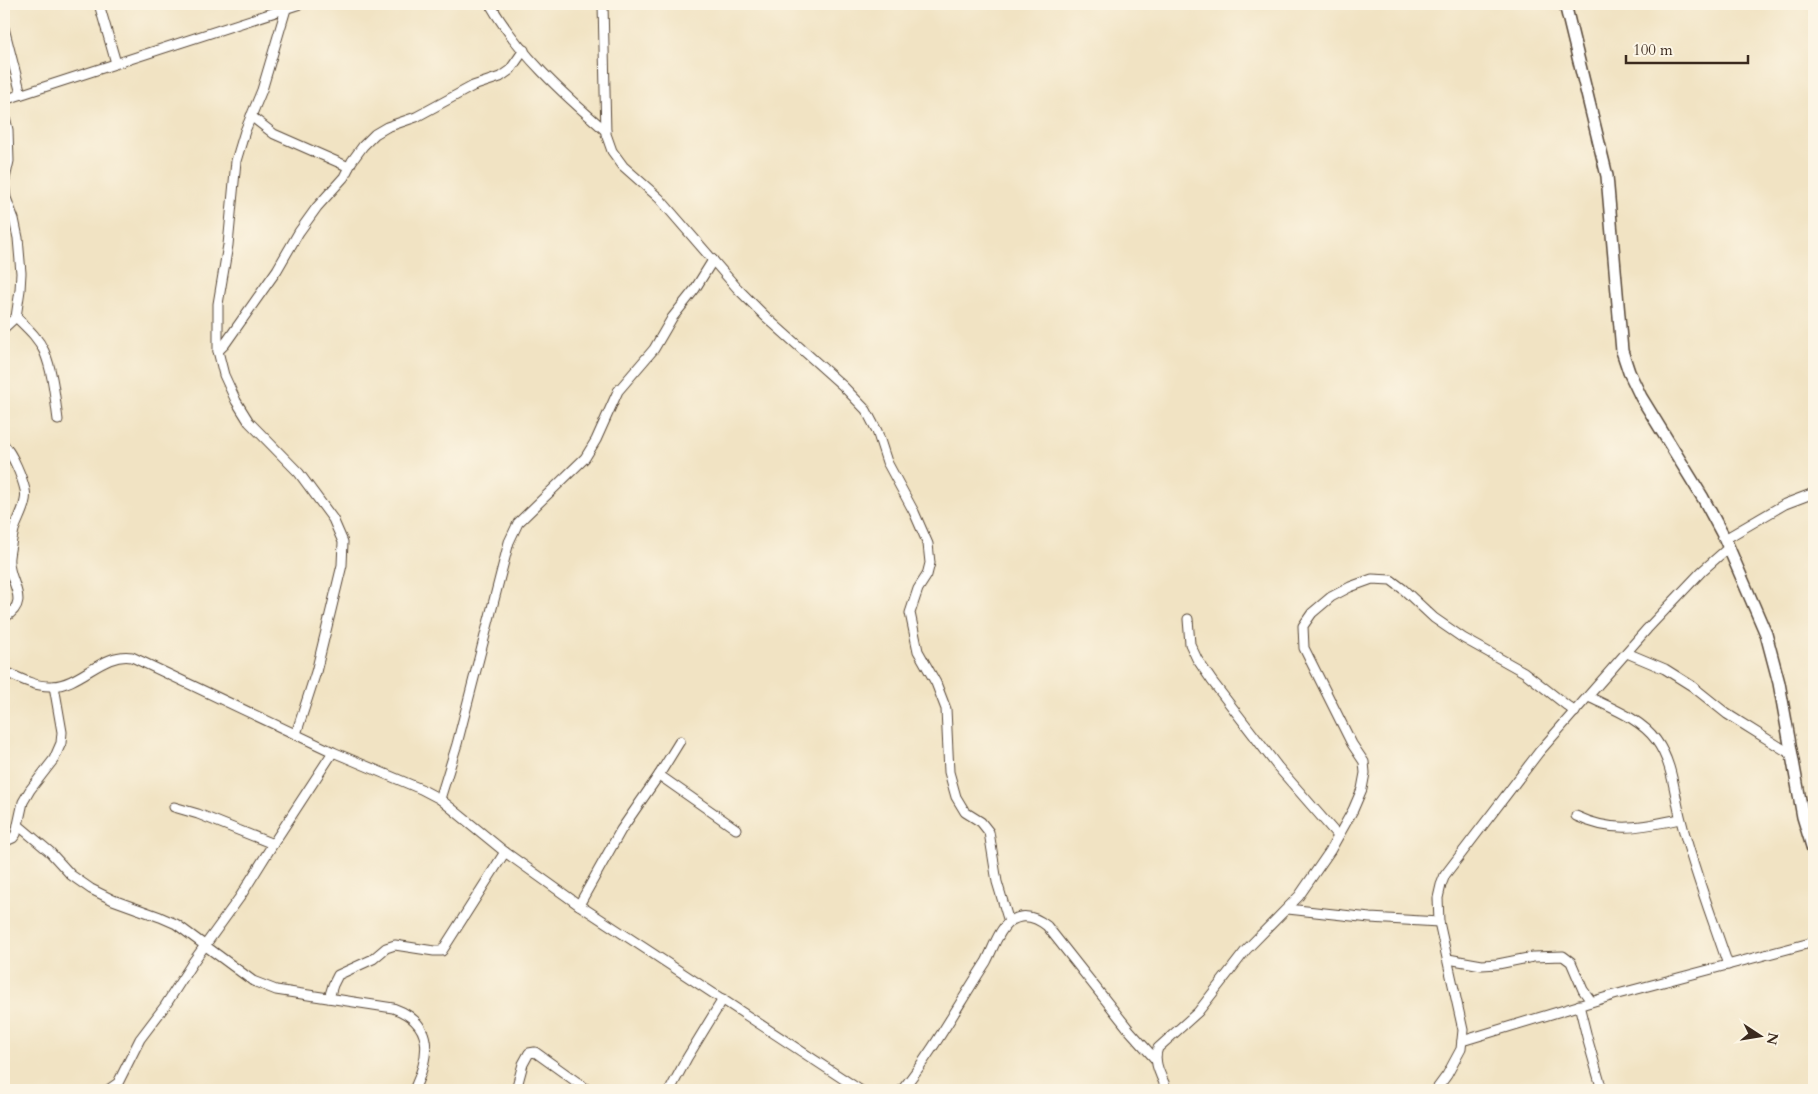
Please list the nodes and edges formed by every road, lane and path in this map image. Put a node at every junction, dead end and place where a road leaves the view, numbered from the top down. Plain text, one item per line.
1 (99, 4) edge
2 (300, 4) edge
3 (490, 4) edge
4 (604, 4) edge
5 (1565, 4) edge
6 (286, 9) junction
7 (4, 28) edge
8 (524, 50) junction
9 (116, 63) junction
10 (21, 94) junction
11 (4, 100) edge
12 (4, 112) edge
13 (251, 116) junction
14 (606, 131) junction
15 (349, 167) junction
16 (713, 260) junction
17 (16, 317) junction
18 (4, 328) edge
19 (218, 351) junction
20 (58, 420) dead end
21 (4, 445) edge
22 (1814, 494) edge
23 (1726, 543) junction
24 (4, 618) edge
25 (1188, 619) dead end
26 (1627, 653) junction
27 (4, 671) edge
28 (54, 686) junction
29 (1589, 697) junction
30 (1575, 712) junction
31 (296, 734) junction
32 (680, 741) dead end
33 (333, 752) junction
34 (1791, 754) junction
35 (659, 775) junction
36 (440, 799) junction
37 (174, 807) dead end
38 (1576, 816) dead end
39 (1680, 819) junction
40 (18, 825) junction
41 (736, 829) dead end
42 (1338, 836) junction
43 (4, 842) edge
44 (273, 844) junction
45 (506, 852) junction
46 (1814, 853) edge
47 (579, 905) junction
48 (1288, 909) junction
49 (1009, 922) junction
50 (1439, 922) junction
51 (1814, 942) edge
52 (206, 945) junction
53 (1448, 960) junction
54 (1728, 965) junction
55 (330, 998) junction
56 (723, 999) junction
57 (1591, 1001) junction
58 (1579, 1005) junction
59 (1462, 1041) junction
60 (1156, 1060) junction
61 (517, 1086) dead end
62 (108, 1090) edge
63 (414, 1090) edge
64 (588, 1090) edge
65 (670, 1090) edge
66 (860, 1090) edge
67 (902, 1090) edge
68 (1167, 1090) edge
69 (1436, 1090) edge
70 (1602, 1090) edge

1 - 9 street
2 - 6 street
3 - 8 street
4 - 14 street
5 - 23 main road
6 - 9 street
6 - 13 street
7 - 10 street
8 - 14 street
8 - 15 street
9 - 10 street
10 - 11 street
12 - 17 street
13 - 15 street
13 - 19 street
14 - 16 street
15 - 19 street
16 - 36 street
16 - 49 street
17 - 18 street
17 - 20 street
19 - 31 street
21 - 24 street
22 - 23 street
23 - 26 street
23 - 34 main road
25 - 42 street
26 - 29 street
26 - 34 street
27 - 28 street
28 - 31 street
28 - 40 street
29 - 30 street
29 - 39 street
30 - 42 street
30 - 50 street
31 - 33 street
32 - 35 street
33 - 36 street
33 - 44 street
34 - 46 main road
35 - 41 street
35 - 47 street
36 - 45 street
37 - 44 street
38 - 39 street
39 - 54 street
40 - 43 street
40 - 52 street
42 - 48 street
44 - 52 street
45 - 47 street
45 - 55 street
47 - 56 street
48 - 50 street
48 - 60 street
49 - 60 street
49 - 67 street
50 - 53 street
51 - 54 street
52 - 55 street
52 - 62 street
53 - 57 street
53 - 59 street
54 - 57 street
55 - 63 street
56 - 65 street
56 - 66 street
57 - 58 street
58 - 59 street
58 - 70 street
59 - 69 street
60 - 68 street
61 - 64 street

